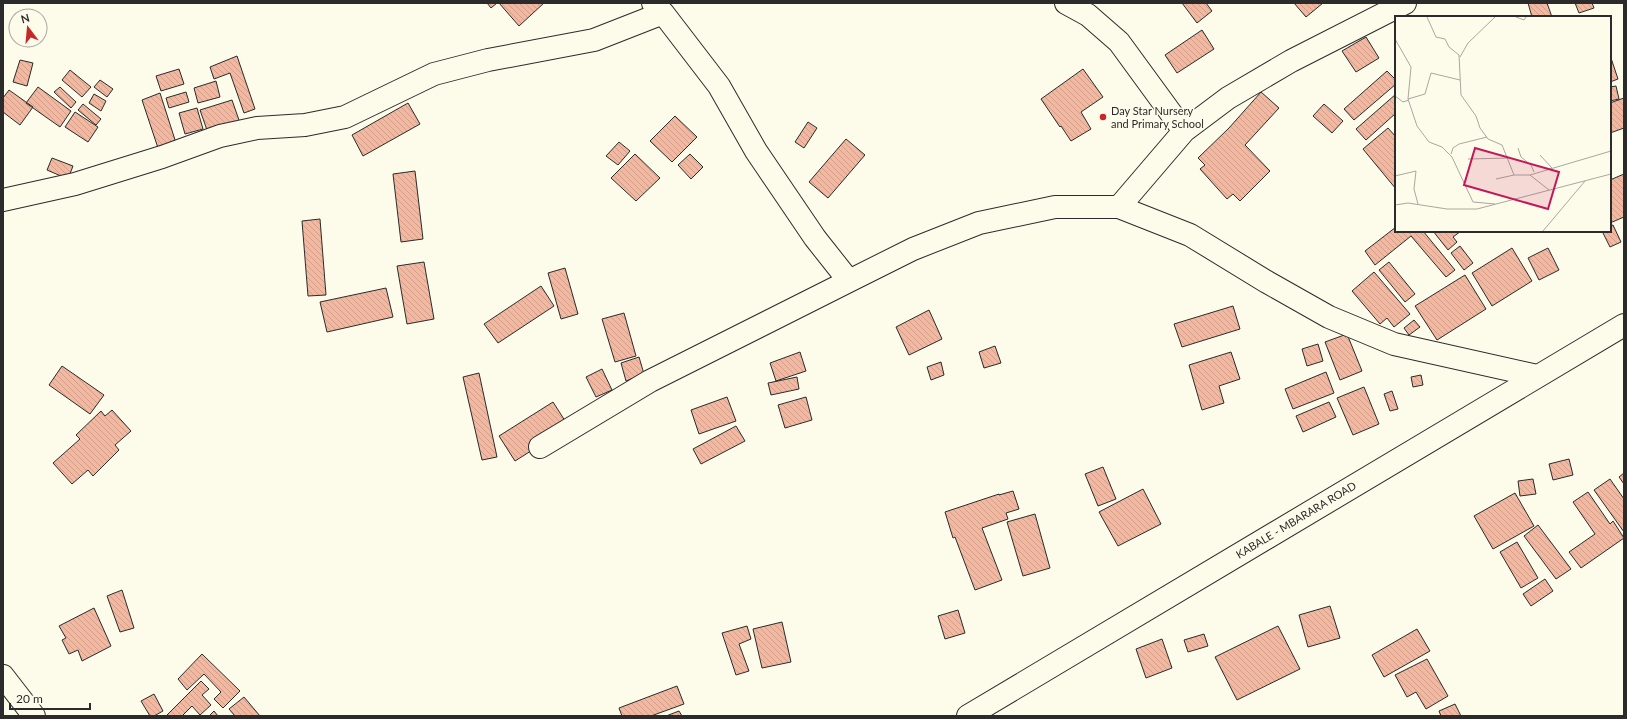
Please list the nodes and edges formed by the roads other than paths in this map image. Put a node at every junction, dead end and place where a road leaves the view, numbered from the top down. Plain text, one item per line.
1 (1066, 3) edge
2 (1405, 3) edge
3 (658, 8) edge
4 (1184, 131) junction
5 (3, 200) edge
6 (1119, 207) junction
7 (849, 282) junction
8 (1624, 325) edge
9 (1537, 376) junction
10 (540, 447) dead end
11 (3, 676) edge
12 (34, 716) edge
13 (968, 716) edge

1 - 4 street
2 - 4 street
3 - 5 street
3 - 7 street
4 - 6 street
6 - 7 street
6 - 9 street
7 - 10 street
8 - 9 street, KABALE - MBARARA ROAD
9 - 13 street, KABALE - MBARARA ROAD
11 - 12 street

